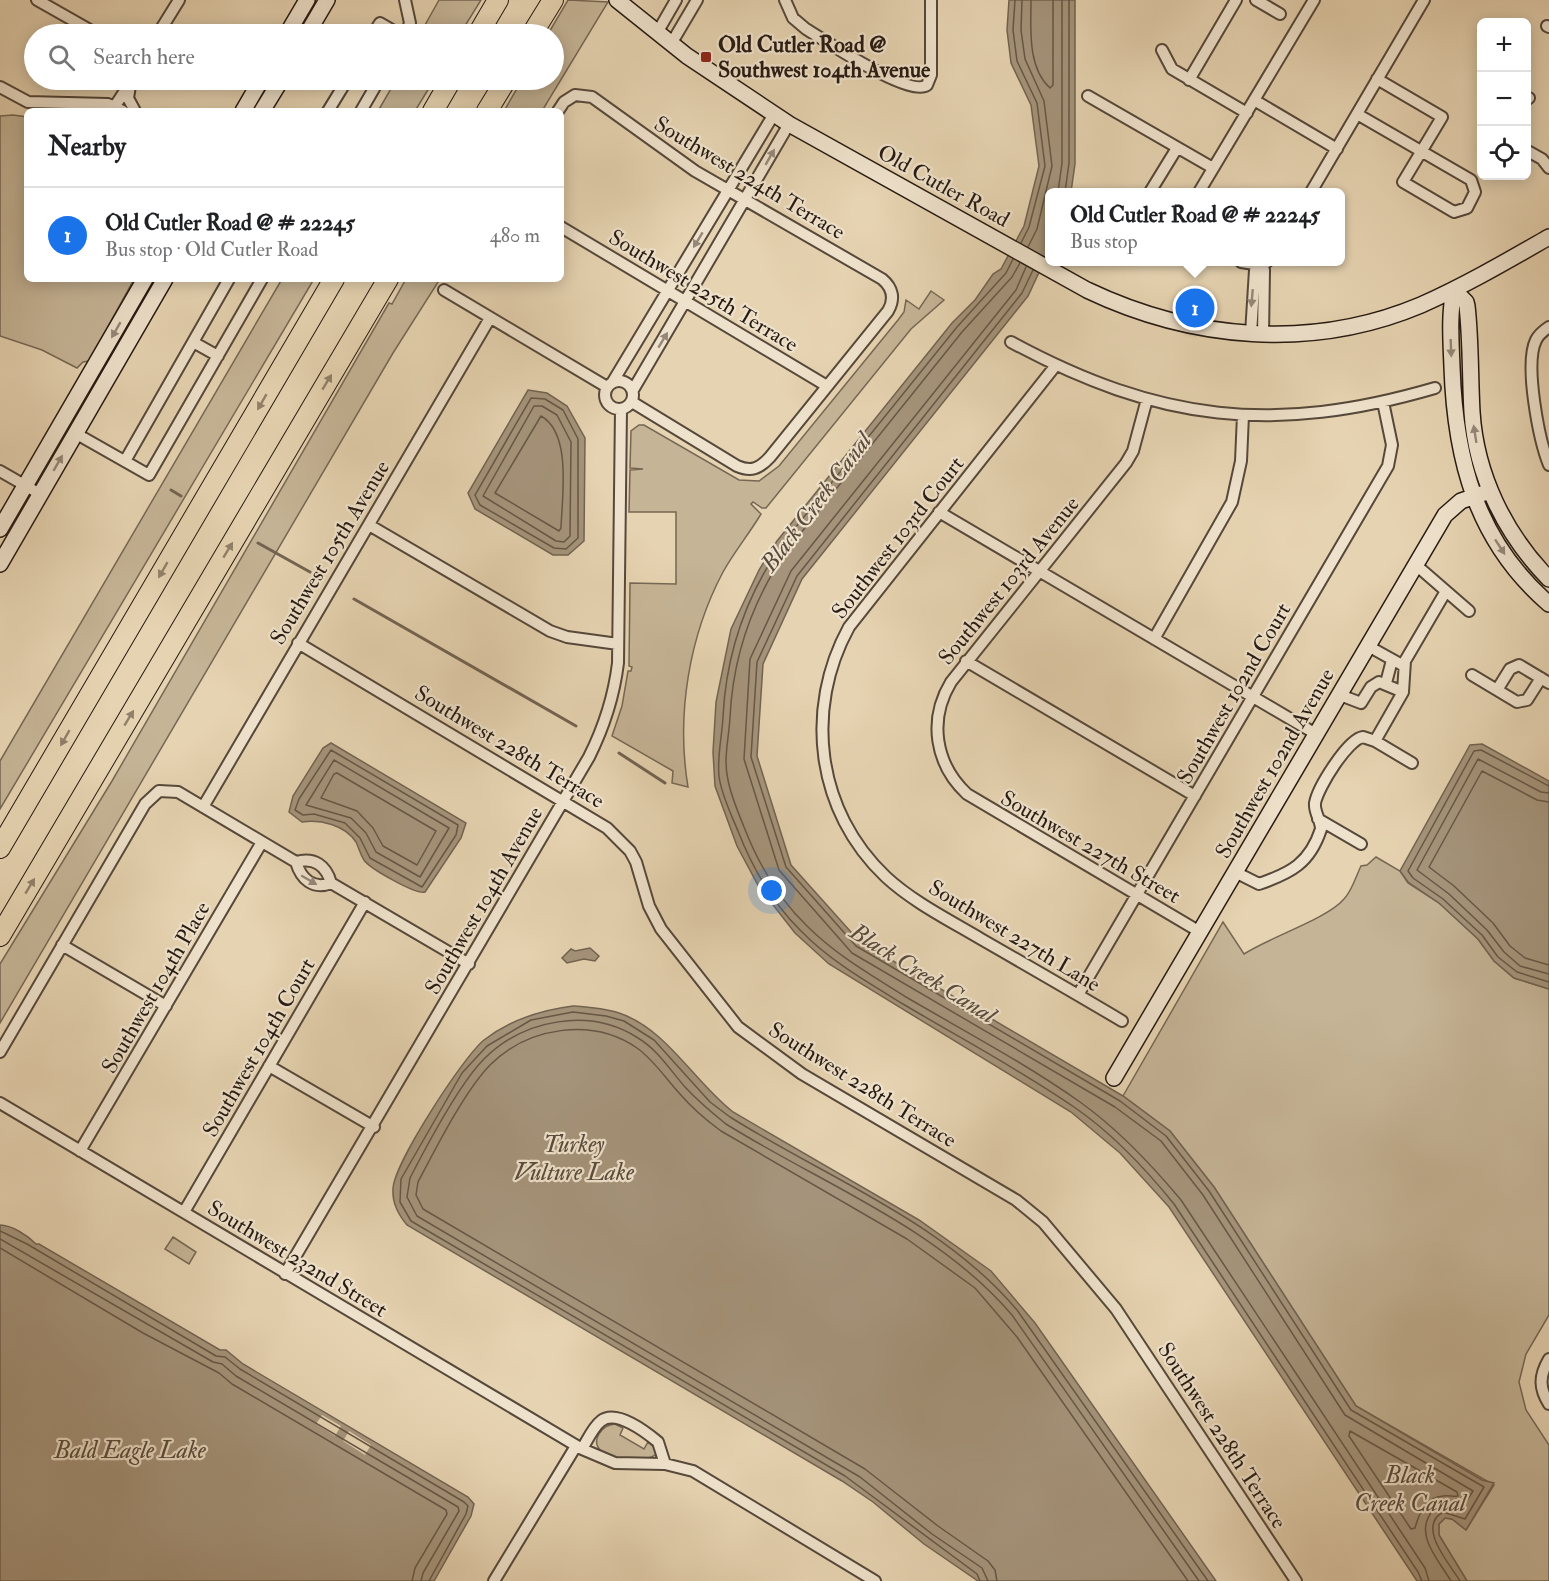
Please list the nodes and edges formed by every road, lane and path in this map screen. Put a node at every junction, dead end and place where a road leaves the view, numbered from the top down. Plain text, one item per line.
1 (38, 0) edge
2 (179, 0) edge
3 (307, 0) edge
4 (327, 0) edge
5 (405, 0) edge
6 (498, 0) edge
7 (553, 0) edge
8 (617, 0) edge
9 (676, 0) edge
10 (697, 0) edge
11 (785, 0) edge
12 (931, 0) edge
13 (1236, 0) edge
14 (1256, 0) edge
15 (1314, 0) edge
16 (1424, 0) edge
17 (1281, 14) dead end
18 (80, 24) edge
19 (164, 24) edge
20 (293, 24) edge
21 (313, 24) edge
22 (410, 24) edge
23 (484, 24) edge
24 (538, 24) edge
25 (657, 33) junction
26 (671, 44) junction
27 (1162, 50) dead end
28 (1377, 79) junction
29 (1190, 80) junction
30 (0, 87) edge
31 (128, 90) edge
32 (129, 90) edge
33 (255, 90) edge
34 (275, 90) edge
35 (341, 90) edge
36 (373, 90) edge
37 (446, 90) edge
38 (500, 90) edge
39 (1088, 96) dead end
40 (1254, 100) junction
41 (87, 104) junction
42 (95, 108) edge
43 (117, 108) edge
44 (122, 108) edge
45 (133, 108) edge
46 (245, 108) edge
47 (264, 108) edge
48 (330, 108) edge
49 (363, 108) edge
50 (435, 108) edge
51 (489, 108) edge
52 (560, 108) edge
53 (1247, 113) junction
54 (774, 114) junction
55 (1357, 114) junction
56 (789, 124) junction
57 (1177, 148) junction
58 (1337, 149) junction
59 (1422, 152) junction
60 (1531, 152) edge
61 (1213, 168) junction
62 (1549, 168) edge
63 (1152, 188) edge
64 (1201, 188) edge
65 (1313, 188) edge
66 (728, 191) junction
67 (744, 200) junction
68 (564, 229) edge
69 (1549, 237) edge
70 (1260, 266) edge
71 (143, 282) edge
72 (163, 282) edge
73 (227, 282) edge
74 (260, 282) edge
75 (332, 282) edge
76 (386, 282) edge
77 (444, 290) dead end
78 (669, 290) junction
79 (1454, 290) junction
80 (686, 301) junction
81 (490, 318) junction
82 (1549, 327) edge
83 (1257, 334) junction
84 (193, 342) junction
85 (1011, 342) dead end
86 (218, 356) junction
87 (1056, 365) junction
88 (610, 385) junction
89 (827, 386) junction
90 (1435, 388) dead end
91 (633, 390) junction
92 (1147, 399) junction
93 (632, 402) junction
94 (1383, 402) junction
95 (621, 409) junction
96 (1243, 415) junction
97 (75, 433) junction
98 (125, 461) junction
99 (1549, 465) edge
100 (0, 471) edge
101 (25, 486) junction
102 (1490, 491) junction
103 (40, 494) junction
104 (1473, 496) junction
105 (939, 512) junction
106 (369, 525) junction
107 (0, 529) edge
108 (0, 564) edge
109 (1416, 566) junction
110 (1039, 571) junction
111 (1549, 579) edge
112 (1446, 591) junction
113 (1549, 604) edge
114 (1469, 611) dead end
115 (1154, 639) junction
116 (298, 643) junction
117 (618, 644) junction
118 (1368, 646) junction
119 (1392, 660) junction
120 (966, 661) junction
121 (1404, 666) junction
122 (1472, 675) dead end
123 (1545, 681) edge
124 (1386, 683) junction
125 (1497, 690) junction
126 (1403, 692) junction
127 (1340, 695) junction
128 (1253, 697) junction
129 (1316, 734) junction
130 (1375, 741) junction
131 (1412, 764) dead end
132 (963, 790) joint
133 (1195, 796) junction
134 (564, 800) junction
135 (203, 807) junction
136 (1318, 819) junction
137 (262, 842) junction
138 (1361, 844) dead end
139 (0, 848) edge
140 (296, 862) junction
141 (1235, 872) junction
142 (889, 879) joint
143 (332, 883) junction
144 (1136, 895) junction
145 (365, 902) junction
146 (1200, 932) junction
147 (0, 936) edge
148 (62, 945) junction
149 (469, 964) junction
150 (1078, 995) junction
151 (166, 1006) junction
152 (1122, 1021) dead end
153 (0, 1052) edge
154 (269, 1066) junction
155 (1114, 1078) dead end
156 (0, 1103) edge
157 (374, 1127) junction
158 (80, 1151) junction
159 (184, 1212) junction
160 (285, 1274) junction
161 (1549, 1359) edge
162 (1549, 1404) edge
163 (579, 1448) junction
164 (665, 1464) junction
165 (494, 1581) edge
166 (875, 1581) edge
167 (1296, 1581) edge

1 - 18 street
2 - 19 street
3 - 20 street
4 - 21 street
5 - 22 street
6 - 23 highway
7 - 24 highway
8 - 25 street, Old Cutler Road
9 - 25 street
10 - 26 street
11 - 12 street
13 - 29 street
14 - 17 street
15 - 40 street
16 - 28 street
25 - 26 street, Old Cutler Road
26 - 54 street, Old Cutler Road
27 - 29 street
28 - 55 street
28 - 59 street
29 - 53 street
30 - 41 street
31 - 44 street
32 - 45 street
33 - 46 street
34 - 47 street
35 - 48 street
36 - 49 street
37 - 50 highway
38 - 51 highway
39 - 57 street
40 - 53 street
40 - 58 street
41 - 42 street
41 - 43 street
52 - 66 street, Southwest 224th Terrace
53 - 61 street
54 - 56 street, Old Cutler Road
54 - 66 street
55 - 58 street
55 - 59 street
67 -> 56 street
56 - 83 street, Old Cutler Road
57 - 61 street
57 - 63 street
58 - 65 street
59 - 59 street
60 - 62 street
61 - 64 street
66 - 67 street, Southwest 224th Terrace
66 -> 78 street
67 - 80 street
67 - 89 street, Southwest 224th Terrace
68 - 78 street, Southwest 225th Terrace
69 - 79 street, Old Cutler Road
70 - 83 street
71 -> 101 street
72 - 97 street
73 - 84 street
74 - 86 street
75 -> 139 highway
147 -> 76 highway
77 - 81 street
78 - 80 street, Southwest 225th Terrace
78 - 88 street
79 - 83 street, Old Cutler Road
102 -> 79 street
79 -> 104 street
80 - 89 street, Southwest 225th Terrace
91 -> 80 street
81 - 88 street
81 - 106 street, Southwest 105th Avenue
82 - 99 street
84 - 86 street
84 - 98 street
85 - 87 street
86 - 98 street
87 - 92 street
87 - 105 street, Southwest 103rd Court
88 - 91 street
88 - 95 street
89 - 93 street
90 - 94 street
91 - 93 street
92 - 96 street
92 - 110 street, Southwest 103rd Avenue
93 - 95 street
94 - 96 street
94 - 128 street, Southwest 102nd Court
95 - 117 street, Southwest 104th Avenue
96 - 115 street
97 - 98 street
103 -> 97 street
100 - 101 street
101 - 103 street
101 - 107 street
102 - 104 street, Southwest 102nd Avenue
102 - 111 street
103 - 108 street
104 - 109 street, Southwest 102nd Avenue
104 -> 113 street
105 - 110 street
105 - 142 street, Southwest 103rd Court
106 - 116 street, Southwest 105th Avenue
106 - 117 street
109 - 112 street
109 - 118 street, Southwest 102nd Avenue
110 - 115 street
110 - 120 street, Southwest 103rd Avenue
112 - 114 street
112 - 121 street
115 - 128 street
116 - 134 street, Southwest 228th Terrace
116 - 135 street, Southwest 105th Avenue
117 - 134 street, Southwest 104th Avenue
118 - 119 street
118 - 127 street, Southwest 102nd Avenue
119 - 121 street
119 - 124 street
120 - 132 street, Southwest 103rd Avenue
120 - 133 street
121 - 126 street
122 - 125 street
123 - 125 street
123 - 125 street
124 - 126 street
124 - 127 street
126 - 130 street
127 - 129 street, Southwest 102nd Avenue
128 - 129 street
128 - 133 street, Southwest 102nd Court
129 - 141 street, Southwest 102nd Avenue
130 - 131 street
130 - 136 street
132 - 144 street, Southwest 227th Street
133 - 144 street, Southwest 102nd Court
134 - 149 street, Southwest 104th Avenue
134 - 167 street, Southwest 228th Terrace
135 - 137 street
135 - 148 street
136 - 138 street
136 - 141 street
137 - 140 street
137 - 151 street, Southwest 104th Place
140 - 143 street
140 -> 143 street
141 - 146 street, Southwest 102nd Avenue
142 - 150 street, Southwest 227th Lane
143 - 145 street
144 - 146 street, Southwest 227th Street
144 - 150 street, Southwest 102nd Court
145 - 149 street
145 - 154 street, Southwest 104th Court
146 - 155 street, Southwest 102nd Avenue
148 - 151 street
148 - 153 street
149 - 157 street, Southwest 104th Avenue
150 - 152 street, Southwest 227th Lane
151 - 158 street, Southwest 104th Place
154 - 157 street
154 - 159 street, Southwest 104th Court
156 - 158 street, Southwest 232nd Street
157 - 160 street, Southwest 104th Avenue
158 - 159 street, Southwest 232nd Street
159 - 160 street, Southwest 232nd Street
160 - 163 street, Southwest 232nd Street
161 - 162 street
163 - 164 street, Southwest 232nd Street
163 - 164 street
163 - 165 street
164 - 166 street, Southwest 232nd Street

